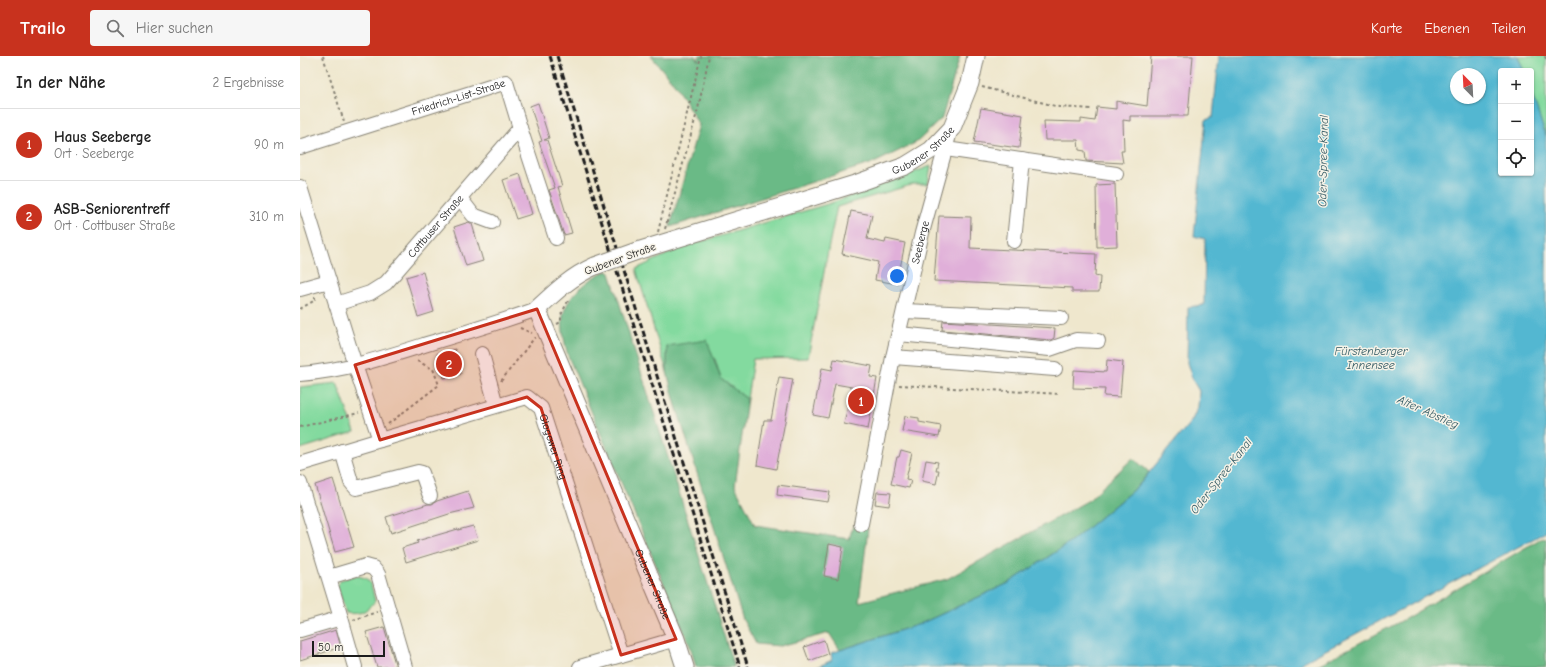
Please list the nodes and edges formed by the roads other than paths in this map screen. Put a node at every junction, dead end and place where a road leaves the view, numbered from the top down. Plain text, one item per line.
1 (976, 56) edge
2 (520, 128) junction
3 (952, 128) junction
4 (300, 147) edge
5 (946, 149) junction
6 (1022, 160) junction
7 (1116, 174) dead end
8 (300, 187) edge
9 (460, 198) junction
10 (492, 222) dead end
11 (556, 238) dead end
12 (1014, 240) dead end
13 (330, 281) junction
14 (300, 289) edge
15 (336, 304) junction
16 (537, 308) junction
17 (904, 311) junction
18 (1061, 318) dead end
19 (899, 334) junction
20 (1098, 341) dead end
21 (482, 354) dead end
22 (893, 357) junction
23 (355, 366) junction
24 (1055, 369) dead end
25 (300, 374) edge
26 (496, 405) junction
27 (378, 436) junction
28 (342, 451) junction
29 (300, 464) edge
30 (300, 483) edge
31 (430, 496) dead end
32 (861, 524) dead end
33 (328, 577) junction
34 (341, 620) junction
35 (300, 630) edge
36 (676, 638) junction
37 (621, 655) junction
38 (355, 667) edge
39 (405, 667) edge
40 (580, 667) edge
41 (685, 667) edge

1 - 3 main road, Gubener Straße
2 - 4 street, Friedrich-List-Straße
2 - 9 street, Cottbuser Straße
2 - 11 street, Friedrich-List-Straße
3 - 5 street, Seeberge
3 - 16 main road, Gubener Straße, bridge
5 - 6 street
5 - 17 street, Seeberge
6 - 7 street
6 - 12 street
8 - 13 street
9 - 10 street
9 - 15 street, Cottbuser Straße
13 - 14 street
13 - 15 street
15 - 23 street
16 - 23 street
16 - 36 main road, Gubener Straße
17 - 18 street
17 - 19 street, Seeberge
19 - 20 street
19 - 22 street, Seeberge
21 - 26 street
22 - 24 street
22 - 32 street, Seeberge
23 - 25 street
23 - 27 street
26 - 27 street, Glogower Ring
26 - 37 street, Glogower Ring
27 - 28 street, Glogower Ring
28 - 29 street, Glogower Ring
28 - 31 street
30 - 33 street
33 - 34 street
33 - 39 street
34 - 35 street
34 - 38 street
36 - 37 street
36 - 41 main road, Gubener Straße
37 - 40 street

